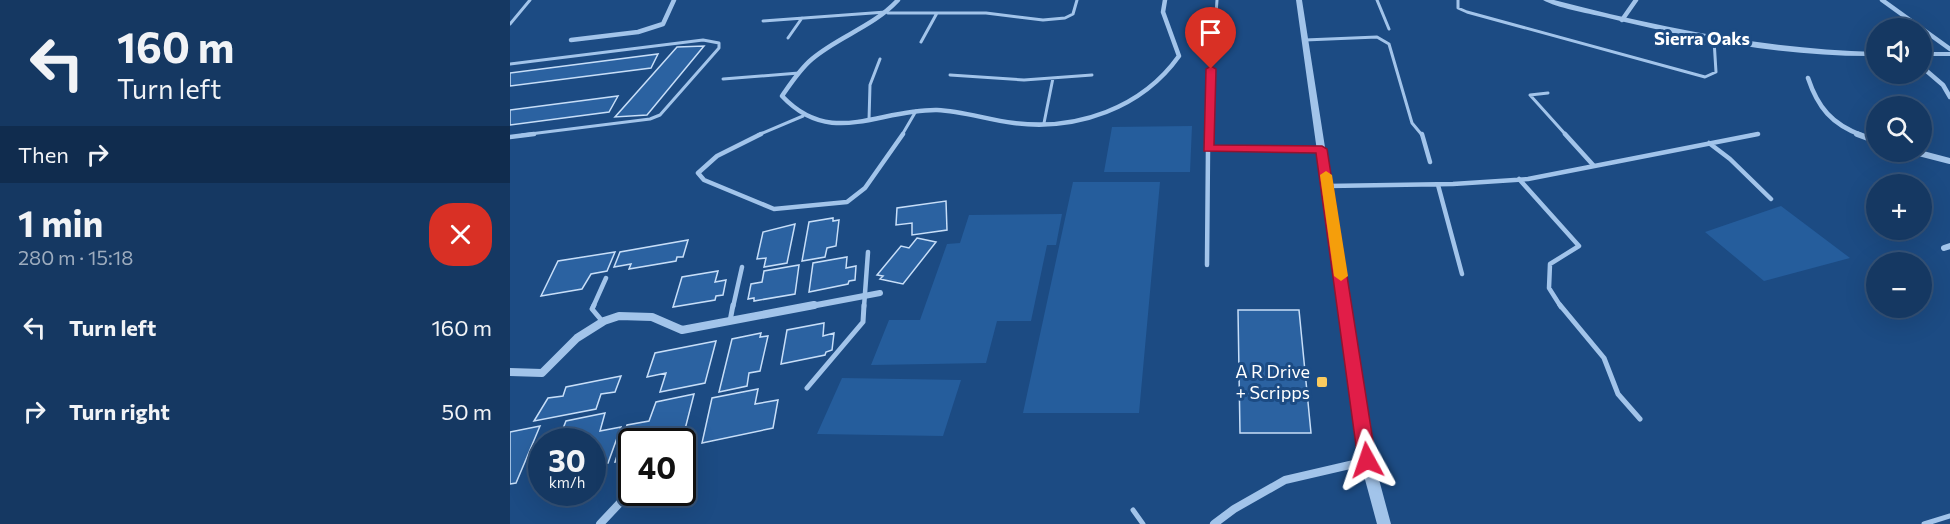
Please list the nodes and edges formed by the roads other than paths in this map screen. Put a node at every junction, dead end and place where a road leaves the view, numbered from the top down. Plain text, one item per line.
1 (530, 0) edge
2 (674, 0) edge
3 (898, 0) edge
4 (1077, 0) edge
5 (1165, 0) edge
6 (1217, 0) edge
7 (1299, 0) edge
8 (1377, 0) edge
9 (1458, 0) edge
10 (1546, 0) edge
11 (1636, 0) edge
12 (1882, 0) edge
13 (888, 12) junction
14 (937, 13) junction
15 (802, 18) junction
16 (1622, 20) junction
17 (763, 21) dead end
18 (510, 24) edge
19 (1389, 29) dead end
20 (788, 38) dead end
21 (571, 40) dead end
22 (1305, 40) junction
23 (1714, 40) junction
24 (921, 42) dead end
25 (1214, 43) dead end
26 (1950, 51) edge
27 (1932, 53) edge
28 (1866, 54) edge
29 (880, 59) dead end
30 (510, 64) edge
31 (1211, 69) dead end
32 (799, 73) junction
33 (950, 75) dead end
34 (1092, 75) dead end
35 (1932, 76) edge
36 (1053, 78) junction
37 (1808, 78) dead end
38 (723, 79) dead end
39 (1548, 93) dead end
40 (1950, 97) edge
41 (916, 111) junction
42 (803, 116) junction
43 (869, 120) junction
44 (1044, 123) junction
45 (1758, 134) dead end
46 (510, 137) edge
47 (1866, 137) edge
48 (1709, 143) junction
49 (1208, 149) junction
50 (1322, 149) junction
51 (1932, 156) edge
52 (1950, 160) edge
53 (1430, 162) dead end
54 (1594, 166) junction
55 (1520, 179) junction
56 (1438, 185) junction
57 (1328, 186) junction
58 (1771, 199) dead end
59 (868, 252) dead end
60 (1207, 265) dead end
61 (742, 267) dead end
62 (1462, 274) dead end
63 (606, 278) dead end
64 (880, 293) dead end
65 (865, 296) junction
66 (730, 321) junction
67 (603, 322) junction
68 (510, 372) edge
69 (807, 388) dead end
70 (1640, 419) dead end
71 (1367, 460) junction
72 (618, 505) edge
73 (1133, 510) dead end
74 (1950, 516) edge
75 (600, 524) edge
76 (1143, 524) edge
77 (1214, 524) edge
78 (1384, 524) edge
79 (1923, 524) edge

1 - 18 lane
2 - 21 street
3 - 13 street
4 - 14 lane
5 - 44 street
6 - 25 lane
7 - 22 street
8 - 19 lane
9 - 23 lane
10 - 16 street
11 - 16 street
12 - 26 street
13 - 14 lane
13 - 15 lane
13 - 32 street
14 - 24 lane
15 - 17 lane
15 - 20 lane
16 - 23 street
22 - 50 street
22 - 53 lane
23 - 28 street
26 - 27 street
29 - 43 lane
30 - 46 lane
31 - 49 lane
32 - 38 lane
32 - 42 street
33 - 36 lane
34 - 36 lane
35 - 40 street
36 - 44 lane
37 - 47 street
39 - 54 lane
41 - 42 lane
41 - 43 street
41 - 44 street
42 - 43 street
45 - 48 lane
48 - 54 lane
48 - 58 lane
49 - 50 lane
49 - 60 lane
50 - 57 street
51 - 52 street
54 - 55 lane
55 - 56 lane
55 - 70 lane
56 - 57 lane
56 - 62 lane
57 - 71 street
59 - 65 lane
61 - 66 lane
63 - 67 lane
64 - 65 street
65 - 66 street
65 - 69 lane
66 - 67 street
67 - 68 street
71 - 77 street
71 - 78 street
72 - 75 street
73 - 76 lane
74 - 79 lane

